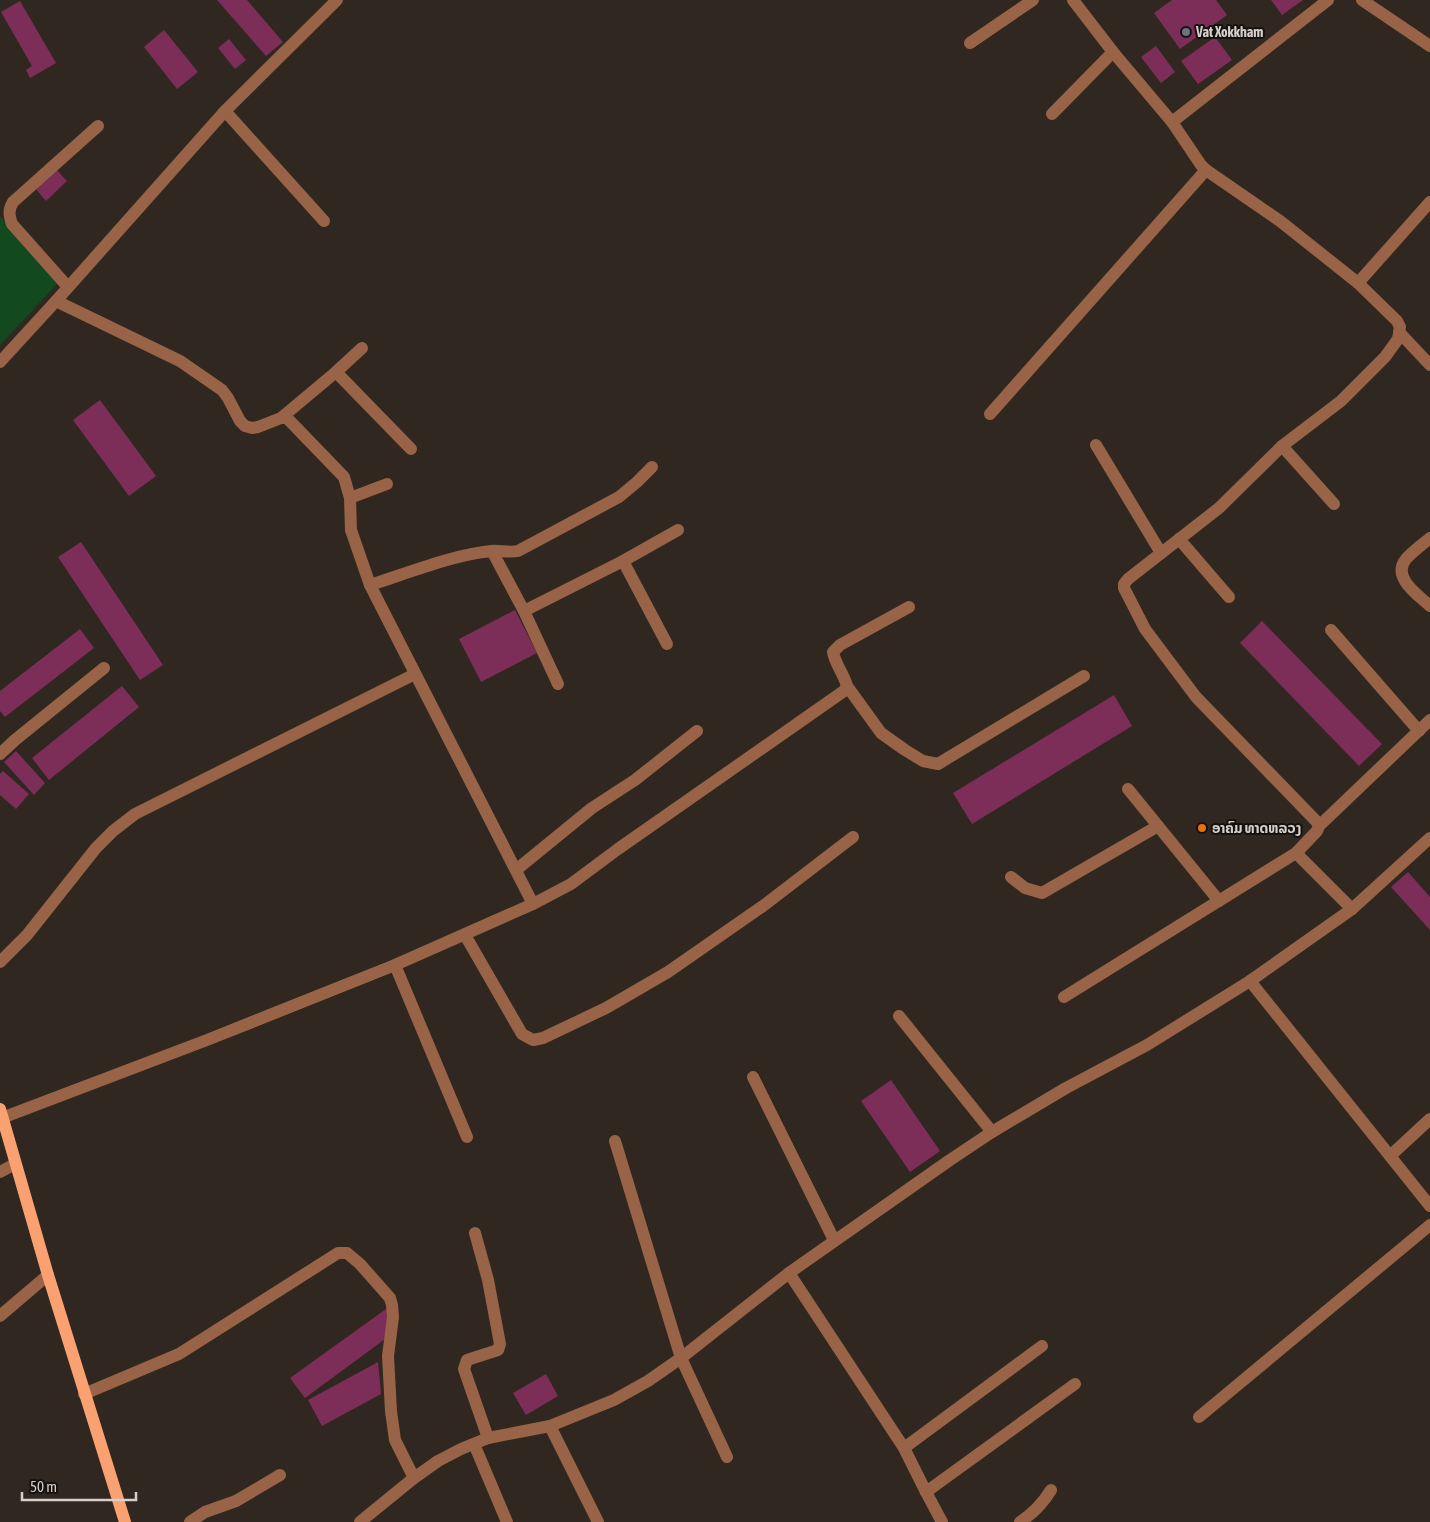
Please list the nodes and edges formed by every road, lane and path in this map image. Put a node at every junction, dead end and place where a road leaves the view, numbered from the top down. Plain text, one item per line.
1 (337, 0) edge
2 (1033, 0) edge
3 (1073, 0) edge
4 (1328, 0) edge
5 (1362, 0) edge
6 (970, 42) dead end
7 (1430, 46) edge
8 (1113, 52) junction
9 (225, 111) junction
10 (1052, 114) dead end
11 (1172, 122) junction
12 (98, 126) dead end
13 (1206, 170) junction
14 (1430, 202) edge
15 (324, 221) dead end
16 (1358, 283) junction
17 (68, 287) junction
18 (56, 301) junction
19 (1399, 332) junction
20 (362, 348) dead end
21 (0, 362) edge
22 (1430, 365) edge
23 (336, 372) junction
24 (990, 414) dead end
25 (281, 418) junction
26 (1096, 445) dead end
27 (1282, 446) junction
28 (411, 449) dead end
29 (652, 468) dead end
30 (387, 484) dead end
31 (350, 498) junction
32 (1334, 504) dead end
33 (678, 530) dead end
34 (1430, 538) edge
35 (1179, 539) junction
36 (492, 551) junction
37 (1161, 553) junction
38 (623, 561) junction
39 (370, 585) junction
40 (1229, 597) dead end
41 (1430, 606) edge
42 (909, 607) dead end
43 (524, 611) junction
44 (1331, 630) dead end
45 (667, 644) dead end
46 (104, 668) dead end
47 (415, 674) junction
48 (1084, 676) dead end
49 (558, 684) dead end
50 (847, 686) junction
51 (1430, 720) edge
52 (697, 731) dead end
53 (1419, 731) junction
54 (0, 754) edge
55 (1128, 789) dead end
56 (1158, 826) junction
57 (1319, 826) junction
58 (854, 837) dead end
59 (1430, 838) edge
60 (1296, 853) junction
61 (516, 870) junction
62 (1011, 877) dead end
63 (1219, 901) junction
64 (533, 904) junction
65 (1352, 909) junction
66 (465, 934) junction
67 (0, 962) edge
68 (395, 965) junction
69 (1250, 981) junction
70 (1064, 997) dead end
71 (898, 1016) dead end
72 (753, 1077) dead end
73 (1, 1113) edge
74 (1430, 1119) edge
75 (992, 1132) junction
76 (467, 1137) dead end
77 (615, 1141) dead end
78 (1390, 1156) junction
79 (15, 1164) junction
80 (0, 1172) edge
81 (1430, 1206) edge
82 (1430, 1225) edge
83 (474, 1233) dead end
84 (834, 1240) junction
85 (789, 1273) junction
86 (48, 1275) junction
87 (0, 1316) edge
88 (1042, 1346) dead end
89 (681, 1358) junction
90 (1075, 1384) dead end
91 (84, 1394) junction
92 (1199, 1417) dead end
93 (550, 1426) junction
94 (488, 1438) junction
95 (474, 1444) junction
96 (904, 1448) junction
97 (727, 1456) dead end
98 (280, 1475) dead end
99 (414, 1478) junction
100 (1052, 1490) dead end
101 (926, 1492) junction
102 (125, 1522) edge
103 (190, 1522) edge
104 (360, 1522) edge
105 (507, 1522) edge
106 (598, 1522) edge
107 (942, 1522) edge
108 (1020, 1522) edge

1 - 9 street
2 - 6 street
3 - 8 street
4 - 11 street
5 - 7 street
8 - 10 street
8 - 11 street
9 - 15 street
9 - 17 street
11 - 13 street
12 - 17 street
13 - 16 street
13 - 24 street
14 - 16 street
16 - 19 street
17 - 18 street
18 - 21 street
18 - 25 street
19 - 22 street
19 - 27 street
20 - 23 street
23 - 25 street
23 - 28 street
25 - 31 street
26 - 37 street
27 - 32 street
27 - 35 street
29 - 36 street
30 - 31 street
31 - 39 street
33 - 38 street
34 - 41 street
35 - 37 street
35 - 40 street
36 - 39 street
36 - 43 street
37 - 57 street
38 - 43 street
38 - 45 street
39 - 47 street
42 - 50 street
43 - 49 street
44 - 53 street
46 - 54 street
47 - 61 street
47 - 67 street
48 - 50 street
50 - 64 street
51 - 53 street
52 - 61 street
53 - 57 street
55 - 56 street
56 - 62 street
56 - 63 street
57 - 60 street
58 - 66 street
59 - 65 street
60 - 63 street
60 - 65 street
61 - 64 street
63 - 70 street
64 - 66 street
65 - 69 street
66 - 68 street
68 - 73 street
68 - 76 street
69 - 75 street
69 - 78 street
71 - 75 street
72 - 84 street
73 - 79 main road
74 - 78 street
75 - 84 street
77 - 89 street
78 - 81 street
79 - 80 street
79 - 86 main road
82 - 92 street
83 - 94 street
84 - 85 street
85 - 89 street
85 - 96 street
86 - 87 street
86 - 91 main road
88 - 96 street
89 - 93 street
89 - 97 street
90 - 101 street
91 - 99 street
91 - 102 main road
93 - 94 street
93 - 106 street
94 - 95 street
95 - 99 street
95 - 105 street
96 - 101 street
98 - 103 street
99 - 104 street
100 - 108 street
101 - 107 street

